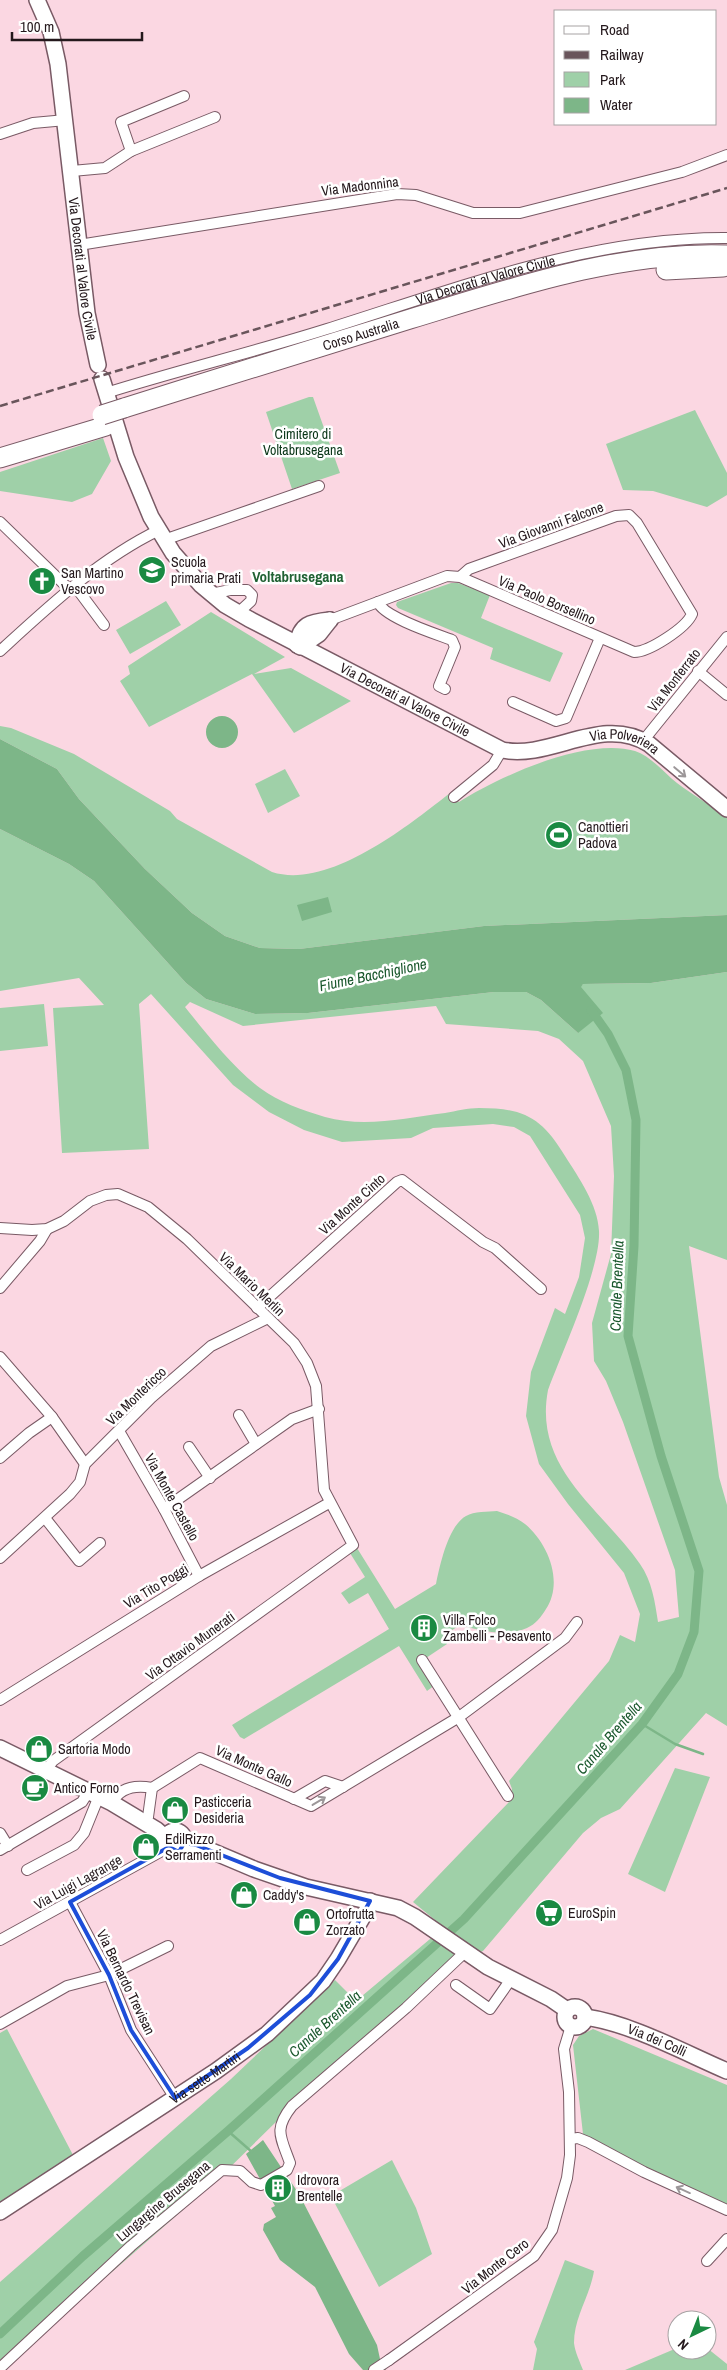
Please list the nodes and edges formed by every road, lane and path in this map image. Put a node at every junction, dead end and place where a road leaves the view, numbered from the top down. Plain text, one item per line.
1 (37, 0) edge
2 (184, 96) dead end
3 (215, 117) dead end
4 (66, 120) junction
5 (0, 134) edge
6 (130, 151) junction
7 (727, 155) edge
8 (72, 171) junction
9 (727, 238) edge
10 (79, 245) junction
11 (727, 255) edge
12 (727, 267) edge
13 (102, 379) junction
14 (126, 413) junction
15 (104, 420) junction
16 (0, 447) edge
17 (0, 458) edge
18 (320, 486) dead end
19 (0, 522) edge
20 (161, 535) junction
21 (460, 577) junction
22 (72, 588) junction
23 (211, 594) junction
24 (378, 602) junction
25 (238, 613) junction
26 (330, 620) junction
27 (104, 625) dead end
28 (304, 627) junction
29 (277, 634) junction
30 (319, 634) junction
31 (727, 637) edge
32 (600, 638) junction
33 (298, 646) junction
34 (0, 651) edge
35 (325, 660) junction
36 (698, 672) junction
37 (445, 689) dead end
38 (727, 695) edge
39 (513, 702) dead end
40 (484, 741) joint
41 (643, 741) junction
42 (502, 750) junction
43 (454, 797) dead end
44 (727, 809) edge
45 (0, 1228) edge
46 (47, 1229) junction
47 (0, 1288) edge
48 (541, 1289) dead end
49 (257, 1308) junction
50 (268, 1318) junction
51 (0, 1358) edge
52 (319, 1409) junction
53 (239, 1416) dead end
54 (52, 1417) junction
55 (119, 1431) junction
56 (256, 1444) junction
57 (189, 1447) dead end
58 (0, 1458) edge
59 (85, 1464) junction
60 (210, 1478) junction
61 (329, 1502) junction
62 (164, 1509) junction
63 (45, 1518) junction
64 (100, 1543) dead end
65 (352, 1546) joint
66 (0, 1558) edge
67 (199, 1576) junction
68 (577, 1622) dead end
69 (422, 1660) dead end
70 (0, 1700) edge
71 (459, 1717) junction
72 (0, 1748) edge
73 (46, 1770) junction
74 (343, 1787) junction
75 (152, 1788) junction
76 (508, 1796) dead end
77 (103, 1798) junction
78 (294, 1799) junction
79 (148, 1817) junction
80 (0, 1833) edge
81 (174, 1840) junction
82 (4, 1848) edge
83 (26, 1870) dead end
84 (370, 1901) junction
85 (70, 1902) junction
86 (0, 1940) edge
87 (168, 1946) dead end
88 (463, 1951) junction
89 (109, 1975) junction
90 (511, 1979) junction
91 (456, 1985) dead end
92 (567, 2010) junction
93 (585, 2017) junction
94 (0, 2024) edge
95 (571, 2026) junction
96 (727, 2071) edge
97 (175, 2098) junction
98 (570, 2139) junction
99 (727, 2210) edge
100 (0, 2212) edge
101 (727, 2239) edge
102 (707, 2262) dead end
103 (0, 2368) edge
104 (374, 2370) edge

1 - 4 main road, Via Decorati al Valore Civile
2 - 6 street
3 - 6 street
4 - 5 street
4 - 8 main road, Via Decorati al Valore Civile
6 - 8 street
7 - 10 street, Via Madonnina
8 - 10 main road, Via Decorati al Valore Civile
9 - 13 street, Via Decorati al Valore Civile
10 - 13 main road, Via Decorati al Valore Civile
11 - 14 highway, Corso Australia
12 - 14 highway, Corso Australia
13 - 20 main road, Via Decorati al Valore Civile
14 - 15 highway, Corso Australia, bridge
15 - 16 highway, Corso Australia
15 - 17 highway, Corso Australia
18 - 20 street
19 - 22 street
20 - 22 street
20 - 23 main road, Via Decorati al Valore Civile
21 - 24 street, Via Giovanni Falcone
21 - 32 street, Via Paolo Borsellino
21 - 32 street, Via Giovanni Falcone
22 - 27 street
22 - 34 street
23 - 25 main road, Via Decorati al Valore Civile
23 - 25 street
24 - 26 street, Via Giovanni Falcone
24 - 37 street
25 - 29 main road, Via Decorati al Valore Civile
26 - 28 main road
26 - 30 main road
28 - 29 street
28 - 33 main road
29 - 33 main road, Via Decorati al Valore Civile
30 - 33 main road
30 - 35 main road, Via Decorati al Valore Civile
31 - 36 street, Via Monferrato
32 - 39 street, Via Paolo Borsellino
33 - 35 main road, Via Decorati al Valore Civile
35 - 40 main road, Via Decorati al Valore Civile
36 - 38 street
36 - 41 street, Via Monferrato
40 - 42 main road, Via Polveriera
41 - 42 main road, Via Polveriera
41 -> 44 main road, Via Polveriera
42 - 43 street
45 - 46 street, Via Mario Merlin
46 - 47 street
46 - 49 street, Via Mario Merlin
48 - 49 street, Via Monte Cinto
49 - 50 street, Via Mario Merlin
50 - 52 street, Via Mario Merlin
50 - 55 street, Via Montericco
51 - 54 street
52 - 56 street
52 - 61 street, Via Mario Merlin
53 - 56 street
54 - 58 street
54 - 59 street
55 - 59 street, Via Montericco
55 - 62 street, Via Monte Castello
56 - 60 street
57 - 60 street
59 - 63 street, Via Montericco
60 - 62 street
61 - 65 street, Via Mario Merlin
61 - 67 street, Via Tito Poggi
62 - 67 street, Via Monte Castello
63 - 64 street
63 - 66 street, Via Montericco
65 - 73 street, Via Ottavio Munerati
67 - 70 street, Via Tito Poggi
68 - 71 street, Via Monte Gallo
69 - 71 street
71 - 74 street, Via Monte Gallo
71 - 76 street
72 - 73 main road
73 - 77 main road
74 - 78 street, Via Monte Gallo
78 -> 74 street, Via Monte Gallo
75 - 77 street
75 - 78 street, Via Monte Gallo
75 - 79 street
77 - 79 main road
77 - 81 main road
77 - 82 street
77 - 83 street
79 - 81 main road
80 - 82 street
81 - 84 main road
81 - 85 street, Via Luigi Lagrange
84 - 88 main road, Via dei Colli
84 - 97 main road, Via sette Martiri
85 - 86 street, Via Luigi Lagrange
85 - 89 street, Via Bernardo Trevisan
87 - 89 street
88 - 90 main road, Via dei Colli
88 - 103 street, Lungargine Brusegana
89 - 94 street
89 - 97 street, Via Bernardo Trevisan
90 - 91 street
90 - 92 main road, Via dei Colli
92 - 93 main road, Via dei Colli
92 - 95 main road
93 - 95 main road
93 - 96 main road, Via dei Colli
95 - 98 street, Via Monte Cero
97 - 100 main road, Via sette Martiri
99 -> 98 street
98 - 104 street, Via Monte Cero
101 - 102 street

